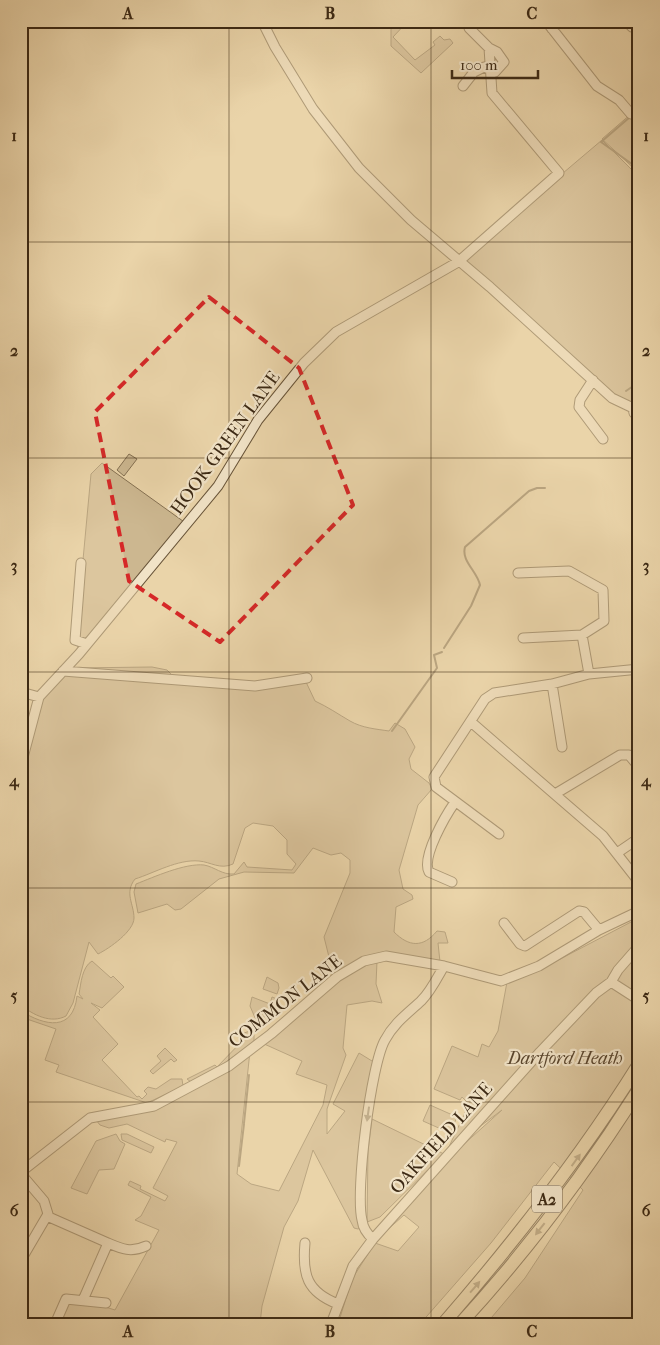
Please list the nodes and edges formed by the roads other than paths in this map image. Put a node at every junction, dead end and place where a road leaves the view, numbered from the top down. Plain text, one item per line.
1 (262, 21) edge
2 (561, 21) edge
3 (549, 25) edge
4 (469, 28) dead end
5 (489, 48) junction
6 (489, 71) junction
7 (463, 86) dead end
8 (631, 114) dead end
9 (458, 262) junction
10 (592, 380) junction
11 (636, 405) edge
12 (639, 417) edge
13 (603, 439) dead end
14 (81, 563) dead end
15 (518, 573) dead end
16 (582, 635) junction
17 (522, 638) dead end
18 (75, 640) junction
19 (86, 644) junction
20 (74, 660) junction
21 (639, 669) edge
22 (63, 671) junction
23 (589, 674) junction
24 (307, 678) dead end
25 (552, 684) junction
26 (21, 692) edge
27 (39, 697) junction
28 (470, 722) junction
29 (562, 746) dead end
30 (21, 765) edge
31 (639, 767) edge
32 (555, 794) junction
33 (455, 802) junction
34 (499, 834) dead end
35 (639, 838) edge
36 (617, 853) junction
37 (452, 882) dead end
38 (639, 882) edge
39 (639, 911) edge
40 (504, 923) dead end
41 (599, 930) junction
42 (639, 946) edge
43 (444, 966) junction
44 (611, 982) junction
45 (639, 1000) edge
46 (639, 1064) edge
47 (639, 1089) edge
48 (21, 1173) edge
49 (49, 1217) dead end
50 (373, 1239) junction
51 (108, 1243) junction
52 (305, 1243) dead end
53 (146, 1246) dead end
54 (21, 1260) edge
55 (82, 1300) junction
56 (106, 1303) dead end
57 (338, 1304) junction
58 (55, 1324) edge
59 (331, 1324) edge
60 (443, 1324) edge
61 (460, 1324) edge

1 - 9 street
2 - 3 street
3 - 8 street
4 - 5 street
5 - 6 street
5 - 6 street
6 - 7 street
6 - 9 street, HOOK GREEN LANE
9 - 10 street
9 - 19 street, HOOK GREEN LANE
10 - 11 street
10 - 13 street
11 - 12 street
14 - 18 street
15 - 16 street
16 - 17 street
16 - 23 street
18 - 19 street
18 - 20 street
19 - 20 street, HOOK GREEN LANE
20 - 22 street, HOOK GREEN LANE
21 - 23 street
22 - 24 street
22 - 27 street, HOOK GREEN LANE
23 - 25 street
25 - 28 street
25 - 29 street
26 - 27 street
27 - 30 street, HOOK GREEN LANE
28 - 32 street
28 - 33 street
31 - 32 street
32 - 36 street
33 - 34 street
33 - 37 street
35 - 36 street
36 - 38 street
39 - 41 street, COMMON LANE
40 - 41 street
41 - 43 street, COMMON LANE
42 - 44 street, OAKFIELD LANE
43 - 48 street, COMMON LANE
43 -> 50 street
44 - 45 street
44 - 50 street, OAKFIELD LANE
60 -> 46 highway, A2
47 -> 61 highway, A2
48 - 54 street
49 - 51 street
50 - 57 street, OAKFIELD LANE
51 - 53 street
51 - 55 street
52 - 57 street
55 - 56 street
55 - 58 street
57 - 59 street, OAKFIELD LANE

